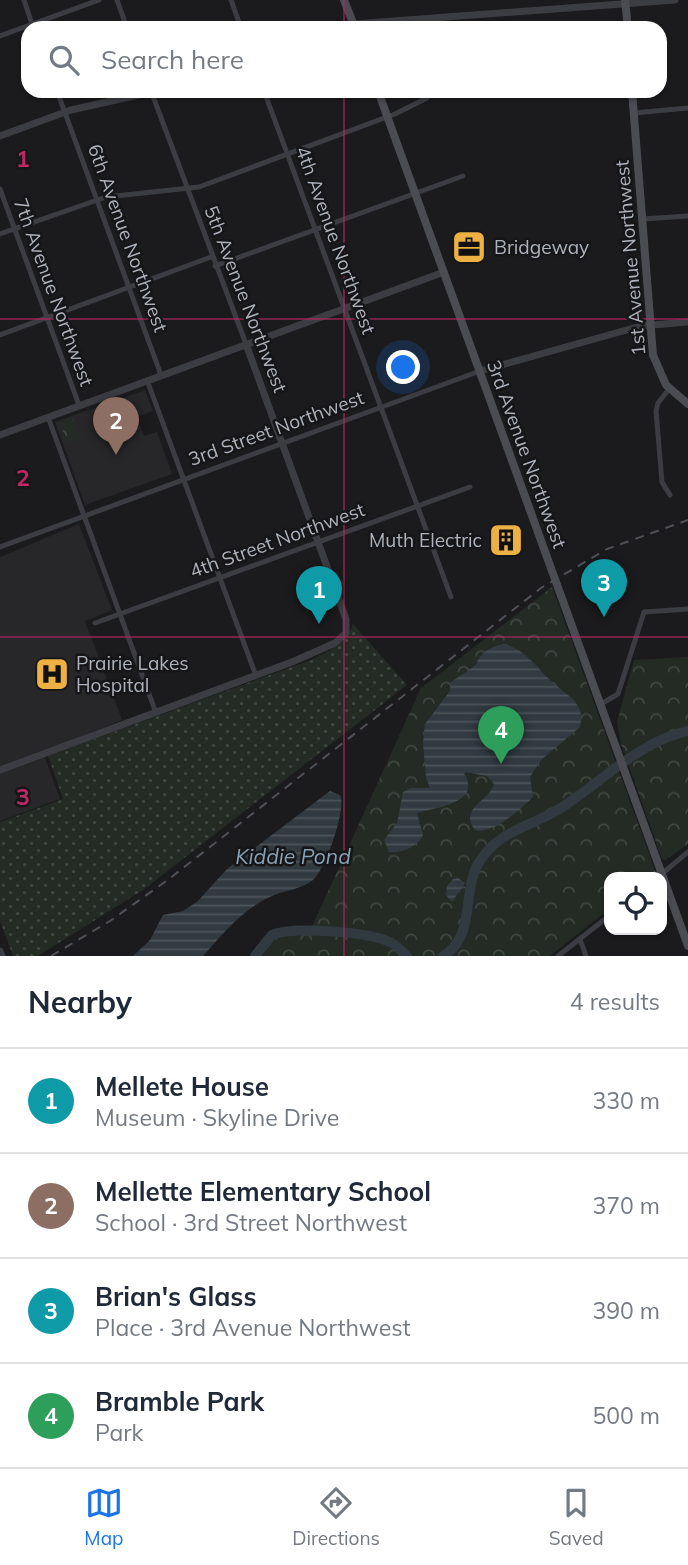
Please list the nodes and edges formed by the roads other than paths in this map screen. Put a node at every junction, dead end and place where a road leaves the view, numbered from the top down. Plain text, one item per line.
1 (23, 0) edge
2 (99, 0) edge
3 (117, 0) edge
4 (231, 0) edge
5 (345, 0) edge
6 (675, 0) edge
7 (626, 2) edge
8 (31, 21) edge
9 (46, 21) edge
10 (124, 21) edge
11 (238, 21) edge
12 (352, 21) edge
13 (411, 21) edge
14 (627, 21) edge
15 (21, 30) edge
16 (0, 36) edge
17 (59, 98) edge
18 (126, 98) edge
19 (155, 98) edge
20 (267, 98) edge
21 (380, 98) edge
22 (427, 98) dead end
23 (633, 98) edge
24 (688, 108) edge
25 (64, 112) junction
26 (634, 113) junction
27 (387, 117) junction
28 (0, 136) edge
29 (288, 154) junction
30 (463, 176) dead end
31 (187, 188) junction
32 (0, 189) edge
33 (415, 193) junction
34 (97, 200) junction
35 (688, 216) edge
36 (642, 219) junction
37 (15, 229) junction
38 (316, 231) junction
39 (0, 234) edge
40 (212, 257) junction
41 (215, 267) junction
42 (444, 272) junction
43 (129, 288) junction
44 (345, 308) junction
45 (47, 317) junction
46 (688, 322) edge
47 (650, 325) junction
48 (0, 335) edge
49 (246, 344) junction
50 (480, 371) junction
51 (161, 375) junction
52 (147, 380) junction
53 (669, 389) junction
54 (688, 404) edge
55 (79, 405) junction
56 (380, 407) junction
57 (48, 417) junction
58 (0, 435) edge
59 (283, 442) junction
60 (183, 478) junction
61 (470, 487) dead end
62 (670, 495) dead end
63 (417, 506) junction
64 (84, 516) junction
65 (318, 541) junction
66 (0, 547) edge
67 (219, 578) junction
68 (451, 597) dead end
69 (688, 609) edge
70 (120, 614) junction
71 (95, 623) dead end
72 (256, 676) junction
73 (601, 704) junction
74 (156, 713) junction
75 (0, 770) edge
76 (688, 852) edge
77 (659, 872) edge
78 (664, 872) edge
79 (667, 892) edge
80 (604, 920) edge
81 (580, 939) junction
82 (688, 945) edge
83 (558, 956) edge
84 (586, 956) edge

1 - 8 street
2 - 9 street
3 - 10 street
4 - 11 street
5 - 12 main road
6 - 7 street
7 - 13 street
7 - 14 main road
15 - 16 street
17 - 25 street, 6th Avenue Northwest
18 - 25 street
19 - 31 street, 5th Avenue Northwest
20 - 29 street, 4th Avenue Northwest
21 - 27 main road, 3rd Avenue Northwest
22 - 27 street
23 - 26 main road, 1st Avenue Northwest
24 - 26 street
25 - 28 street
25 - 34 street, 6th Avenue Northwest
26 - 36 main road, 1st Avenue Northwest
27 - 29 street
27 - 33 main road, 3rd Avenue Northwest
29 - 31 street
29 - 38 street, 4th Avenue Northwest
30 - 33 street
31 - 34 street
31 - 40 street, 5th Avenue Northwest
32 - 37 street, 7th Avenue Northwest
33 - 38 street
33 - 42 main road, 3rd Avenue Northwest
34 - 37 street
34 - 43 street, 6th Avenue Northwest
35 - 36 street
36 - 47 main road, 1st Avenue Northwest
37 - 39 street
37 - 45 street, 7th Avenue Northwest
38 - 41 street
38 - 44 street, 4th Avenue Northwest
40 - 41 street, 5th Avenue Northwest
40 - 43 street
41 - 49 street, 5th Avenue Northwest
42 - 44 street
42 - 50 main road, 3rd Avenue Northwest
43 - 45 street
43 - 51 street, 6th Avenue Northwest
44 - 49 street
44 - 56 street, 4th Avenue Northwest
45 - 48 street
45 - 55 street, 7th Avenue Northwest
46 - 47 street, 3rd Street Northwest
47 - 50 street, 3rd Street Northwest
47 - 53 main road, 1st Avenue Northwest
49 - 51 street
49 - 59 street, 5th Avenue Northwest
50 - 56 street, 3rd Street Northwest
50 - 73 main road, 3rd Avenue Northwest
51 - 52 street
52 - 55 street
52 - 60 street
53 - 54 main road
53 - 62 street
55 - 57 street
56 - 59 street, 3rd Street Northwest
56 - 63 street, 4th Avenue Northwest
57 - 58 street
57 - 64 street
59 - 60 street, 3rd Street Northwest
59 - 65 street, 5th Avenue Northwest
60 - 64 street, 3rd Street Northwest
60 - 67 street
61 - 63 street, 4th Street Northwest
63 - 65 street, 4th Street Northwest
63 - 68 street, 4th Avenue Northwest
64 - 66 street, 3rd Street Northwest
64 - 70 street
65 - 67 street, 4th Street Northwest
65 - 72 street, 5th Avenue Northwest
67 - 70 street, 4th Street Northwest
67 - 72 street
69 - 73 street
70 - 71 street, 4th Street Northwest
70 - 74 street
72 - 74 street
73 - 77 main road, 3rd Avenue Northwest
74 - 75 street
76 - 78 street
79 - 82 main road, 3rd Avenue Northwest
80 - 81 street
81 - 83 street
81 - 84 street

